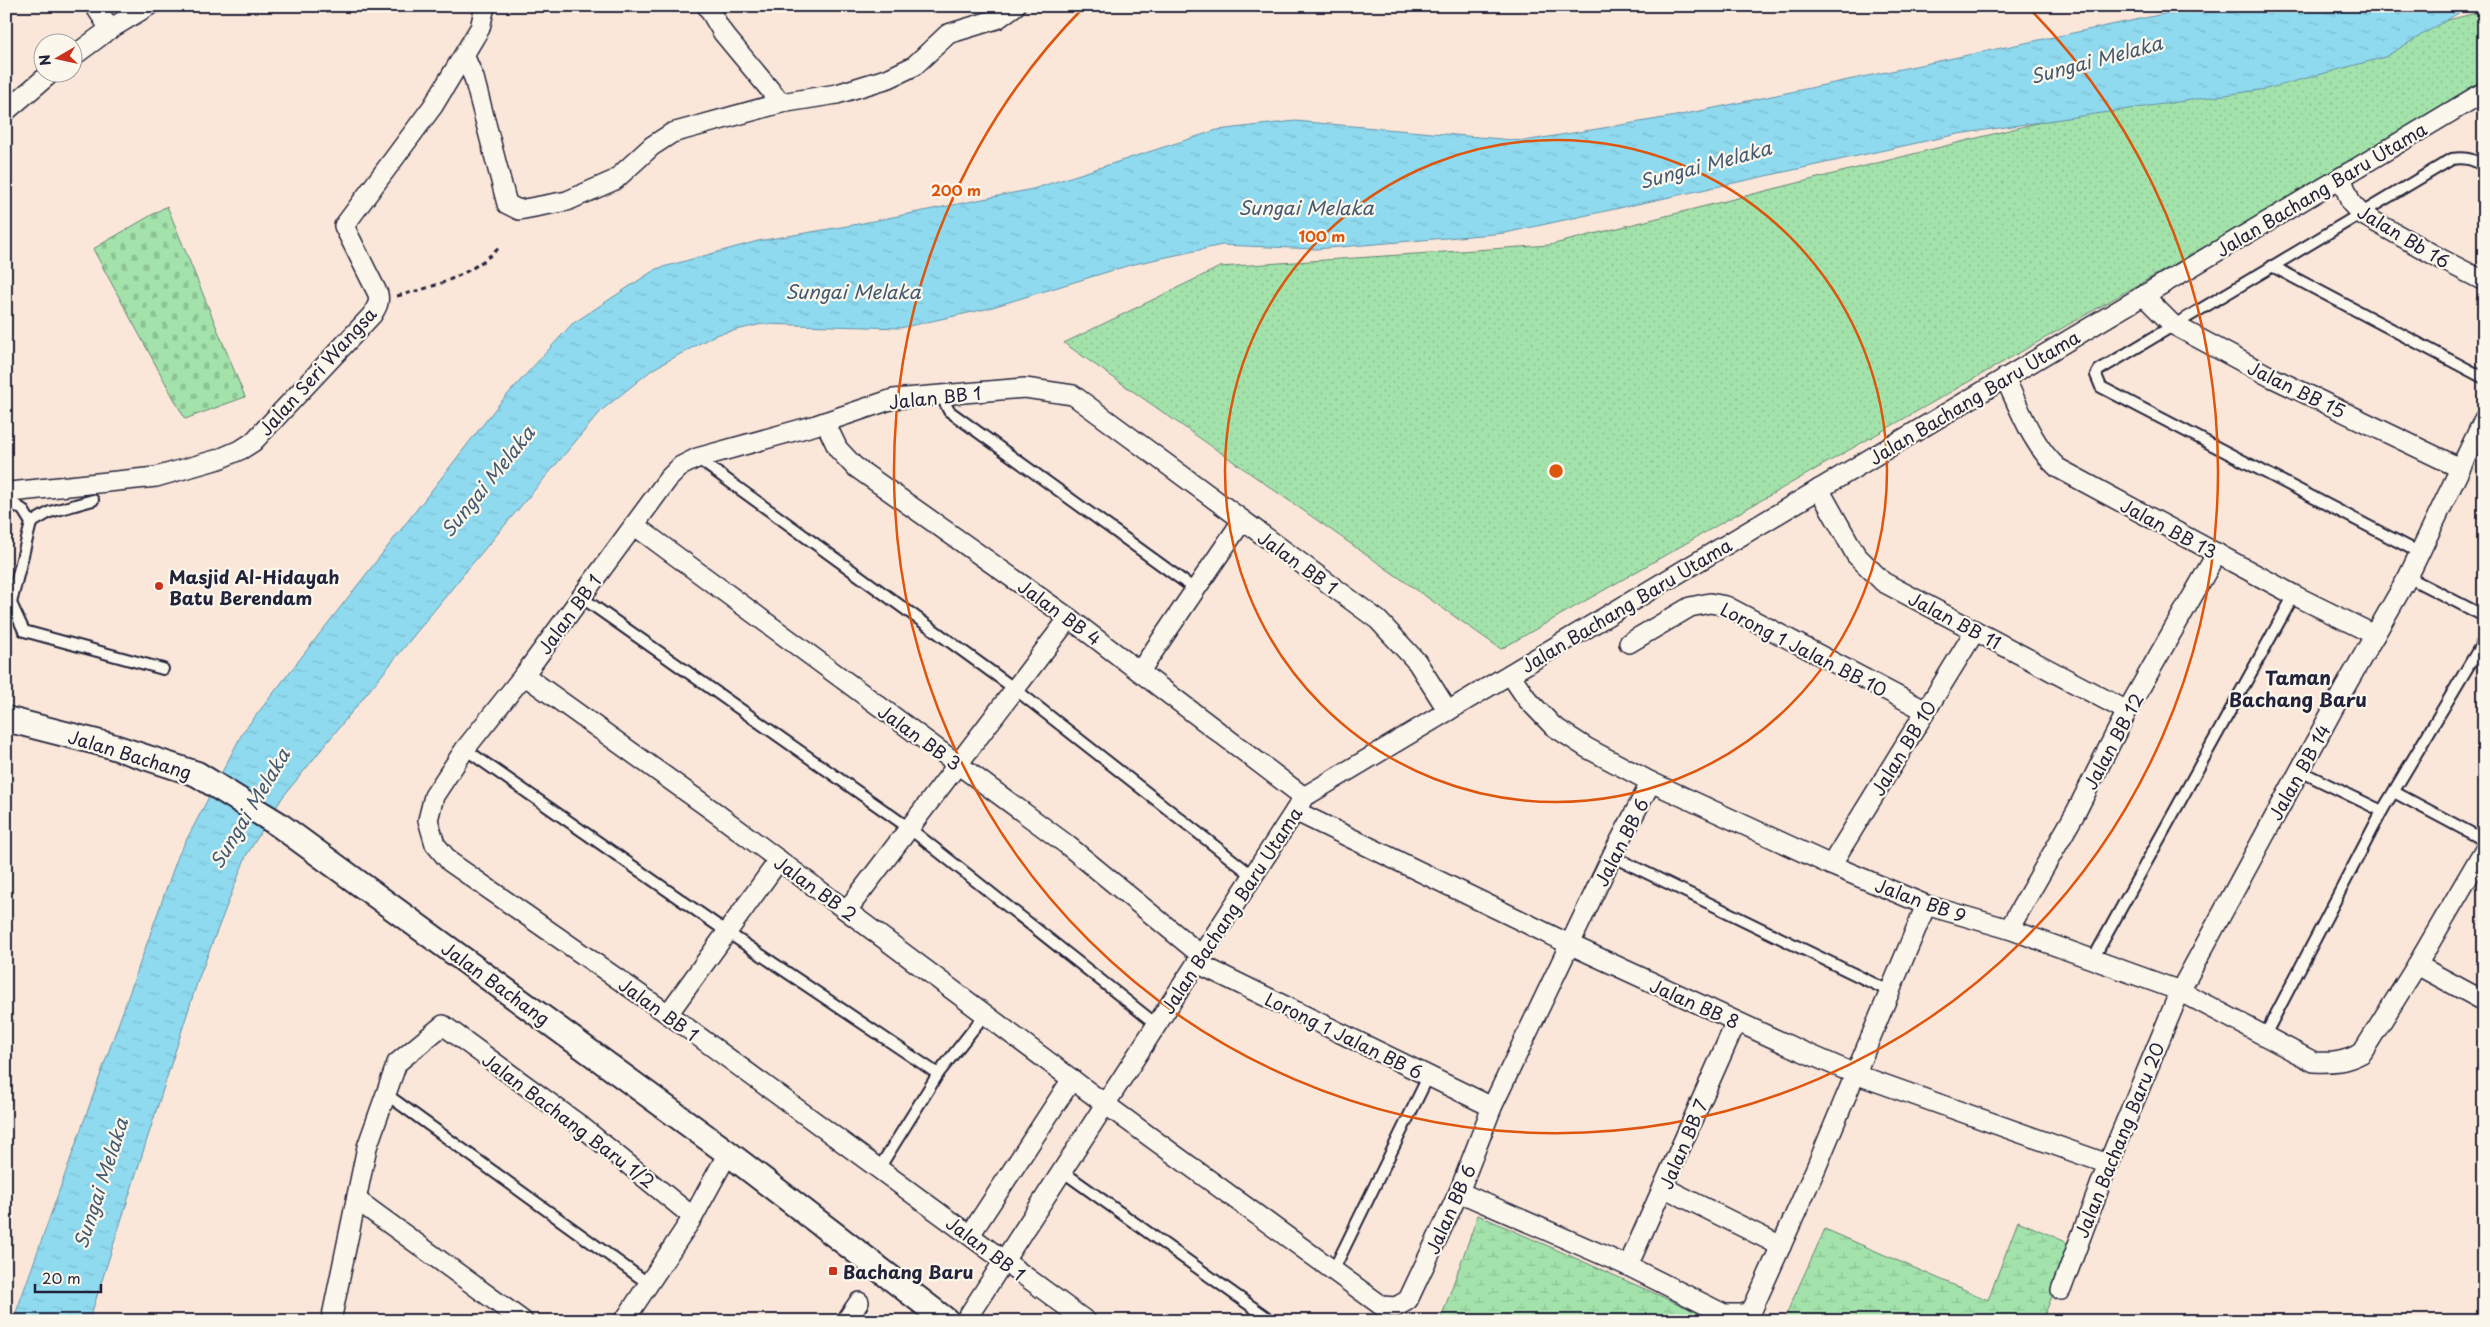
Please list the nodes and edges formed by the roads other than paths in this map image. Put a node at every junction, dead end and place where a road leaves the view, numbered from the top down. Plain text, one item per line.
1 (95, 6) edge
2 (148, 6) edge
3 (485, 6) edge
4 (707, 6) edge
5 (1015, 6) edge
6 (110, 28) junction
7 (82, 49) edge
8 (464, 55) junction
9 (40, 82) edge
10 (2484, 92) edge
11 (781, 103) junction
12 (6, 111) edge
13 (2484, 166) edge
14 (2341, 177) junction
15 (2361, 214) junction
16 (2272, 266) junction
17 (2484, 280) edge
18 (2144, 295) junction
19 (2172, 324) junction
20 (2005, 378) junction
21 (2484, 378) edge
22 (940, 395) junction
23 (2484, 419) edge
24 (825, 422) junction
25 (696, 458) junction
26 (2460, 468) junction
27 (1819, 489) junction
28 (6, 495) edge
29 (6, 499) edge
30 (93, 500) dead end
31 (1242, 520) junction
32 (31, 523) junction
33 (634, 525) junction
34 (2420, 553) junction
35 (2217, 554) junction
36 (2408, 577) junction
37 (1196, 590) junction
38 (2294, 595) junction
39 (581, 597) junction
40 (8, 603) edge
41 (2484, 616) edge
42 (1070, 618) junction
43 (1975, 631) junction
44 (2375, 635) junction
45 (2484, 640) edge
46 (1629, 643) dead end
47 (163, 669) dead end
48 (1140, 671) junction
49 (1510, 674) junction
50 (524, 675) junction
51 (1015, 690) junction
52 (1448, 711) junction
53 (1926, 711) junction
54 (2127, 711) junction
55 (6, 719) edge
56 (464, 750) junction
57 (958, 764) junction
58 (2300, 771) junction
59 (1651, 782) junction
60 (2394, 792) junction
61 (1300, 804) junction
62 (2382, 811) junction
63 (909, 828) junction
64 (2484, 840) edge
65 (2484, 850) edge
66 (1612, 856) junction
67 (779, 860) junction
68 (1831, 865) junction
69 (1253, 876) junction
70 (1926, 905) junction
71 (847, 910) junction
72 (2009, 929) junction
73 (727, 932) junction
74 (1569, 944) junction
75 (1199, 959) junction
76 (2093, 959) junction
77 (2417, 965) junction
78 (1888, 991) junction
79 (2180, 991) junction
80 (2484, 1001) edge
81 (986, 1013) junction
82 (668, 1014) junction
83 (1736, 1022) junction
84 (1156, 1025) junction
85 (2264, 1037) junction
86 (938, 1074) junction
87 (1855, 1074) junction
88 (1428, 1077) junction
89 (1072, 1079) junction
90 (386, 1094) junction
91 (1105, 1104) junction
92 (1492, 1108) junction
93 (728, 1153) junction
94 (2108, 1164) junction
95 (878, 1170) junction
96 (1062, 1171) junction
97 (1664, 1188) junction
98 (1459, 1192) junction
99 (358, 1200) junction
100 (693, 1217) junction
101 (970, 1235) junction
102 (1781, 1246) junction
103 (1003, 1262) junction
104 (1628, 1266) junction
105 (1334, 1269) junction
106 (649, 1284) junction
107 (2061, 1290) dead end
108 (859, 1302) dead end
109 (331, 1321) edge
110 (523, 1321) edge
111 (624, 1321) edge
112 (846, 1321) edge
113 (947, 1321) edge
114 (965, 1321) edge
115 (1086, 1321) edge
116 (1272, 1321) edge

1 - 6 street
2 - 6 street
3 - 8 street, Jalan Seri Wangsa
4 - 11 street
5 - 11 street
6 - 7 street
8 - 11 street
8 - 28 street, Jalan Seri Wangsa
9 - 12 street
10 - 14 street, Jalan Bachang Baru Utama
13 - 15 lane
14 - 15 street, Jalan Bb 16
14 - 18 street, Jalan Bachang Baru Utama
15 - 16 lane
15 - 17 street, Jalan Bb 16
16 - 19 lane
16 - 21 lane
18 - 19 street, Jalan BB 15
18 - 20 street, Jalan Bachang Baru Utama
19 - 26 street, Jalan BB 15
19 - 34 lane
20 - 27 street, Jalan Bachang Baru Utama
20 - 35 street, Jalan BB 13
22 - 24 street, Jalan BB 1
22 - 31 street, Jalan BB 1
22 - 37 lane
23 - 26 street, Jalan BB 14
24 - 25 street, Jalan BB 1
24 - 42 street, Jalan BB 4
25 - 33 street, Jalan BB 1
25 - 51 lane
26 - 34 street, Jalan BB 14
27 - 43 street, Jalan BB 11
27 - 49 street, Jalan Bachang Baru Utama
29 - 32 lane
30 - 32 lane
31 - 37 street
31 - 52 street, Jalan BB 1
32 - 40 lane
33 - 39 street, Jalan BB 1
33 - 57 street, Jalan BB 3
34 - 36 street, Jalan BB 14
35 - 38 street, Jalan BB 13
35 - 54 street, Jalan BB 12
36 - 41 lane
36 - 44 street, Jalan BB 14
37 - 48 street
38 - 44 street, Jalan BB 13
38 - 76 lane
39 - 50 street, Jalan BB 1
39 - 63 lane
40 - 47 lane
42 - 48 street, Jalan BB 4
42 - 51 street
43 - 53 street, Jalan BB 10
43 - 54 street, Jalan BB 11
44 - 58 street, Jalan BB 14
45 - 60 lane
46 - 53 street, Lorong 1 Jalan BB 10
48 - 61 street, Jalan BB 4
49 - 52 street, Jalan Bachang Baru Utama
49 - 59 street, Jalan BB 9
50 - 56 street, Jalan BB 1
50 - 67 street, Jalan BB 2
51 - 57 street
51 - 69 lane
52 - 61 street, Jalan Bachang Baru Utama
53 - 68 street, Jalan BB 10
54 - 72 street, Jalan BB 12
55 - 93 street, Jalan Bachang
56 - 73 lane
56 - 82 street, Jalan BB 1
57 - 63 street
57 - 75 street, Jalan BB 3
58 - 62 lane
58 - 79 street, Jalan BB 14
59 - 66 street, Jalan BB 6
59 - 68 street, Jalan BB 9
60 - 62 lane
60 - 64 lane
61 - 69 street, Jalan Bachang Baru Utama
61 - 74 street, Jalan BB 8
62 - 85 lane
63 - 71 street
63 - 84 lane
65 - 77 street
66 - 74 street, Jalan BB 6
66 - 78 lane
67 - 71 street, Jalan BB 2
67 - 73 street
68 - 70 street, Jalan BB 9
69 - 75 street, Jalan Bachang Baru Utama
70 - 72 street, Jalan BB 9
70 - 78 street
71 - 81 street, Jalan BB 2
72 - 76 street, Jalan BB 9
73 - 82 street
73 - 86 lane
74 - 83 street, Jalan BB 8
74 - 92 street, Jalan BB 6
75 - 84 street, Jalan Bachang Baru Utama
75 - 88 street, Lorong 1 Jalan BB 6
76 - 79 street, Jalan BB 9
77 - 80 street
77 - 85 street, Jalan BB 9
78 - 87 street
79 - 85 street, Jalan BB 9
79 - 94 street, Jalan Bachang Baru 20
81 - 86 lane
81 - 89 street, Jalan BB 2
82 - 95 street, Jalan BB 1
83 - 87 street, Jalan BB 8
83 - 97 street, Jalan BB 7
84 - 91 street, Jalan Bachang Baru Utama
86 - 95 lane
87 - 94 street, Jalan BB 8
87 - 102 street
88 - 92 street, Lorong 1 Jalan BB 6
88 - 105 lane
89 - 91 street, Jalan BB 2
89 - 101 street
90 - 99 street
90 - 100 street, Jalan Bachang Baru 1/2
90 - 106 lane
91 - 96 street, Jalan Bachang Baru Utama
91 - 105 street, Jalan BB 6
92 - 98 street, Jalan BB 6
93 - 100 street
93 - 113 street, Jalan Bachang
94 - 107 street, Jalan Bachang Baru 20
95 - 101 street, Jalan BB 1
96 - 103 street, Jalan Bachang Baru Utama
96 - 116 lane
97 - 102 street
97 - 104 street, Jalan BB 7
98 - 104 street
98 - 105 street, Jalan BB 6
99 - 109 street
99 - 110 street
100 - 106 street
101 - 103 street, Jalan BB 1
102 - 104 street
103 - 114 street, Jalan Bachang Baru Utama
103 - 115 street, Jalan BB 1
106 - 111 street
108 - 112 street

